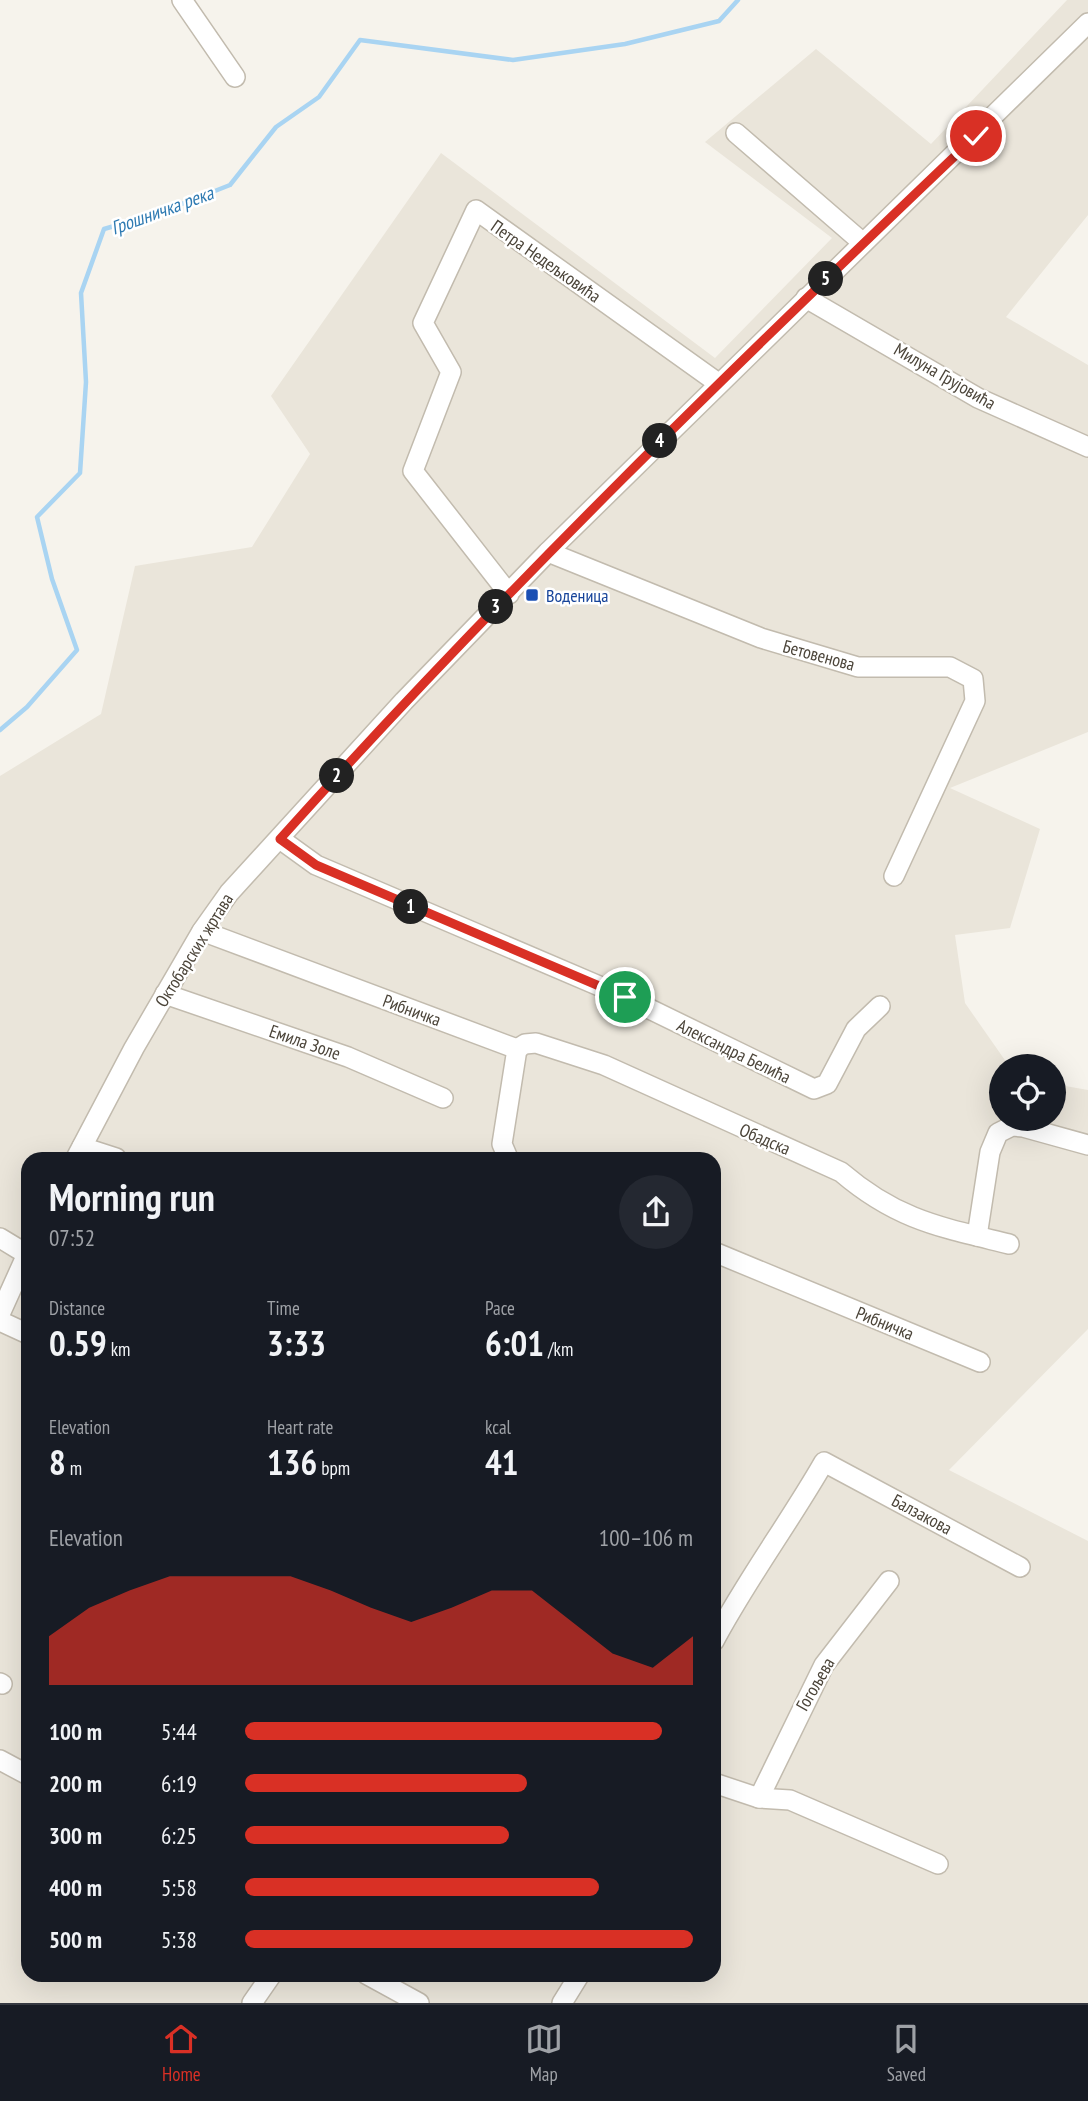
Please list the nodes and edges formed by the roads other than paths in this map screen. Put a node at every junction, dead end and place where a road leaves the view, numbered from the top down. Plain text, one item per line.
1 (182, 0) edge
2 (1088, 23) edge
3 (236, 77) dead end
4 (736, 133) dead end
5 (863, 243) junction
6 (806, 298) junction
7 (718, 383) junction
8 (1088, 447) edge
9 (548, 552) junction
10 (509, 594) junction
11 (280, 839) junction
12 (894, 876) dead end
13 (202, 931) junction
14 (165, 994) junction
15 (880, 1006) dead end
16 (517, 1049) junction
17 (443, 1098) dead end
18 (1088, 1145) edge
19 (80, 1152) edge
20 (505, 1152) edge
21 (977, 1236) junction
22 (0, 1238) edge
23 (1009, 1244) dead end
24 (21, 1250) edge
25 (721, 1255) edge
26 (21, 1269) edge
27 (0, 1314) edge
28 (0, 1321) edge
29 (21, 1331) edge
30 (980, 1362) dead end
31 (1020, 1567) dead end
32 (889, 1581) dead end
33 (721, 1628) edge
34 (0, 1760) edge
35 (21, 1771) edge
36 (721, 1785) edge
37 (759, 1798) junction
38 (938, 1864) dead end
39 (266, 1982) edge
40 (381, 1982) edge
41 (575, 1982) edge
42 (252, 2003) edge
43 (419, 2003) edge
44 (562, 2003) edge

1 - 3 street
2 - 5 street, Октобарских жртава
4 - 5 street
5 - 6 street, Октобарских жртава
6 - 7 street, Октобарских жртава
6 - 8 street, Милуна Грујовића
7 - 9 street, Октобарских жртава
7 - 10 street, Петра Недељковића
9 - 10 street, Октобарских жртава
9 - 12 street, Бетовенова
10 - 11 street, Октобарских жртава
11 - 13 street, Октобарских жртава
11 - 15 street, Александра Белића
13 - 14 street, Октобарских жртава
13 - 16 street, Рибничка
14 - 17 street, Емила Золе
14 - 19 street, Октобарских жртава
16 - 20 street
16 - 21 street, Обадска
18 - 21 street
21 - 23 street, Обадска
22 - 24 street
25 - 30 street, Рибничка
26 - 27 street
28 - 29 street
31 - 33 street, Балзакова
32 - 37 street, Гогољева
34 - 35 street
36 - 37 street
37 - 38 street
39 - 42 street
40 - 43 street
41 - 44 street

